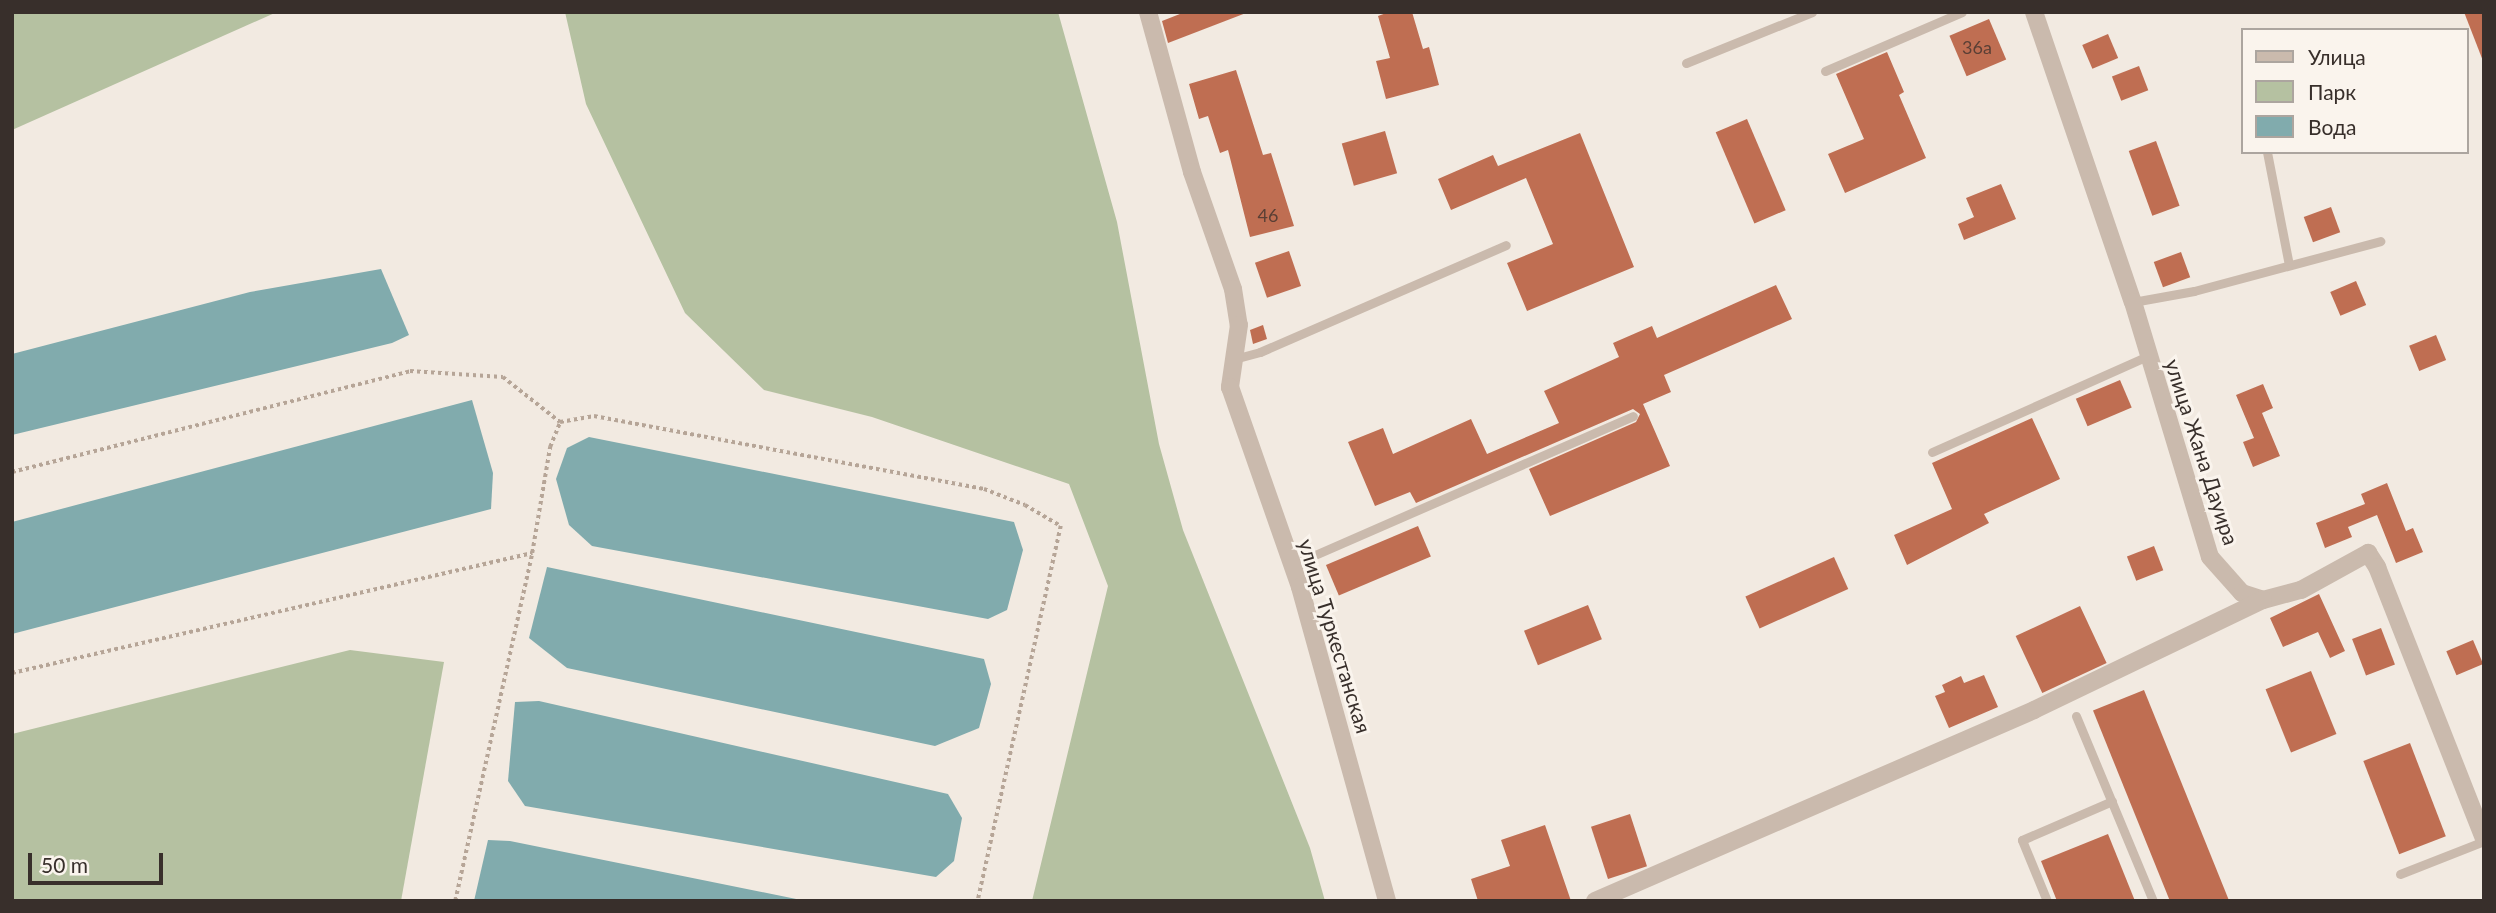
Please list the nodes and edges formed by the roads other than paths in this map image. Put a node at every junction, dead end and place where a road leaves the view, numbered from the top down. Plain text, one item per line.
1 (1148, 12) edge
2 (1812, 12) edge
3 (1962, 12) edge
4 (2034, 12) edge
5 (1686, 63) dead end
6 (1825, 71) dead end
7 (2267, 154) edge
8 (2379, 241) dead end
9 (1506, 245) dead end
10 (2289, 265) junction
11 (2133, 302) junction
12 (2148, 356) junction
13 (1232, 359) junction
14 (1633, 416) dead end
15 (1932, 452) dead end
16 (1292, 565) junction
17 (2263, 600) junction
18 (2076, 716) dead end
19 (2112, 801) junction
20 (2484, 839) edge
21 (2400, 874) dead end
22 (1387, 901) edge
23 (1595, 901) edge
24 (2047, 901) edge
25 (2153, 901) edge

1 - 13 street
2 - 5 lane
3 - 6 lane
4 - 11 street, улица Жана Дауира
7 - 10 lane
8 - 10 lane
9 - 13 lane
10 - 11 lane
11 - 12 street, улица Жана Дауира
12 - 15 lane
12 - 17 street, улица Жана Дауира
13 - 16 street, улица Туркестанская
14 - 16 lane
16 - 22 street, улица Туркестанская
17 - 20 street
17 - 23 street
18 - 19 lane
19 - 24 lane
19 - 25 lane
20 - 21 lane

